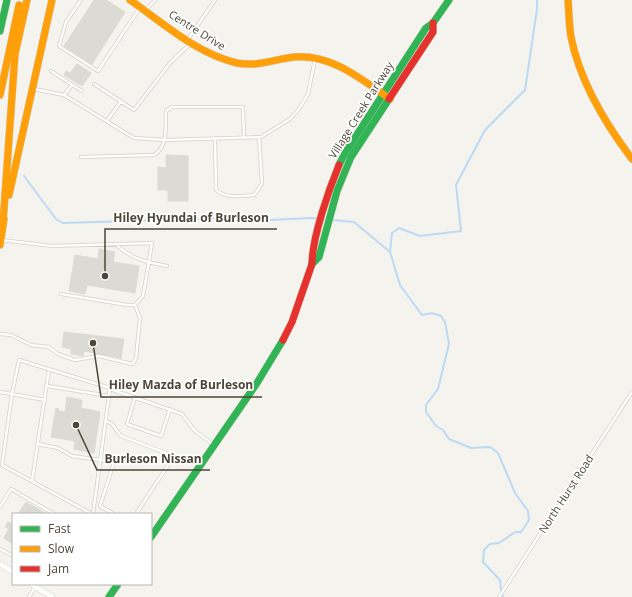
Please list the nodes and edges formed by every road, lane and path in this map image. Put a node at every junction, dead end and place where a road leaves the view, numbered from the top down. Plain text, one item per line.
1 (7, 0) edge
2 (21, 0) edge
3 (26, 0) edge
4 (52, 0) edge
5 (81, 0) edge
6 (130, 0) edge
7 (155, 0) edge
8 (214, 0) edge
9 (449, 0) edge
10 (568, 0) edge
11 (143, 8) junction
12 (433, 23) junction
13 (0, 31) edge
14 (190, 40) junction
15 (315, 58) junction
16 (51, 70) dead end
17 (94, 84) dead end
18 (72, 85) junction
19 (32, 89) junction
20 (82, 91) dead end
21 (0, 95) edge
22 (64, 95) junction
23 (383, 95) junction
24 (390, 99) junction
25 (121, 101) junction
26 (107, 121) junction
27 (259, 137) junction
28 (244, 138) junction
29 (215, 139) junction
30 (165, 140) junction
31 (81, 157) dead end
32 (632, 159) edge
33 (327, 211) junction
34 (3, 223) junction
35 (0, 243) edge
36 (115, 244) junction
37 (147, 262) junction
38 (312, 264) junction
39 (166, 266) dead end
40 (61, 294) dead end
41 (136, 305) junction
42 (0, 334) edge
43 (50, 369) junction
44 (47, 386) junction
45 (110, 389) junction
46 (0, 392) edge
47 (632, 392) edge
48 (12, 394) junction
49 (109, 396) junction
50 (135, 397) junction
51 (44, 400) junction
52 (170, 409) junction
53 (106, 421) junction
54 (38, 444) junction
55 (214, 445) junction
56 (100, 460) junction
57 (32, 481) junction
58 (0, 507) edge
59 (52, 513) edge
60 (90, 513) edge
61 (92, 513) edge
62 (112, 513) edge
63 (137, 513) edge
64 (152, 536) edge
65 (0, 549) edge
66 (12, 555) edge
67 (0, 564) edge
68 (12, 571) edge
69 (34, 585) edge
70 (117, 585) edge
71 (29, 597) edge
72 (52, 597) edge
73 (109, 597) edge
74 (499, 597) edge

1 - 13 main road
2 - 21 main road
3 - 34 main road
4 - 19 main road
5 - 11 lane
6 - 11 main road, Centre Drive
7 - 11 lane
8 - 14 lane
9 - 12 main road, Village Creek Parkway
10 - 32 main road
11 - 14 main road, Centre Drive
12 - 23 main road, Village Creek Parkway
12 - 24 main road, Village Creek Parkway
14 - 15 main road, Centre Drive
14 - 25 lane
15 - 23 main road, Centre Drive
15 - 27 lane
16 - 18 lane
17 - 25 lane
18 - 20 lane
18 - 22 lane
19 - 22 lane
19 - 34 main road
22 - 26 lane
23 - 24 main road, Centre Drive
23 - 33 main road, Village Creek Parkway
24 - 33 main road, Village Creek Parkway
25 - 26 lane
26 - 30 lane
27 - 28 lane
27 - 29 lane
28 - 29 lane
28 - 30 lane
29 - 30 lane
30 - 31 lane
33 - 38 main road, Village Creek Parkway
33 - 38 main road, Village Creek Parkway
34 - 35 main road
35 - 36 lane
36 - 37 lane
36 - 37 lane
37 - 39 lane
37 - 41 lane
38 - 55 main road, Village Creek Parkway
40 - 41 lane
41 - 42 lane
43 - 44 lane
43 - 45 lane
43 - 48 lane
44 - 49 lane
44 - 51 lane
45 - 49 lane
45 - 50 lane
46 - 48 lane
47 - 74 lane, North Hurst Road
48 - 51 lane
48 - 57 lane
49 - 53 lane
50 - 52 lane
50 - 52 lane
51 - 54 lane
52 - 55 lane
53 - 56 lane
53 - 63 lane
54 - 56 lane
54 - 57 lane
55 - 64 main road, Village Creek Parkway
56 - 61 lane
56 - 62 lane
57 - 60 lane
58 - 59 lane
65 - 66 lane
67 - 68 street
69 - 71 lane
69 - 72 street
70 - 73 main road

